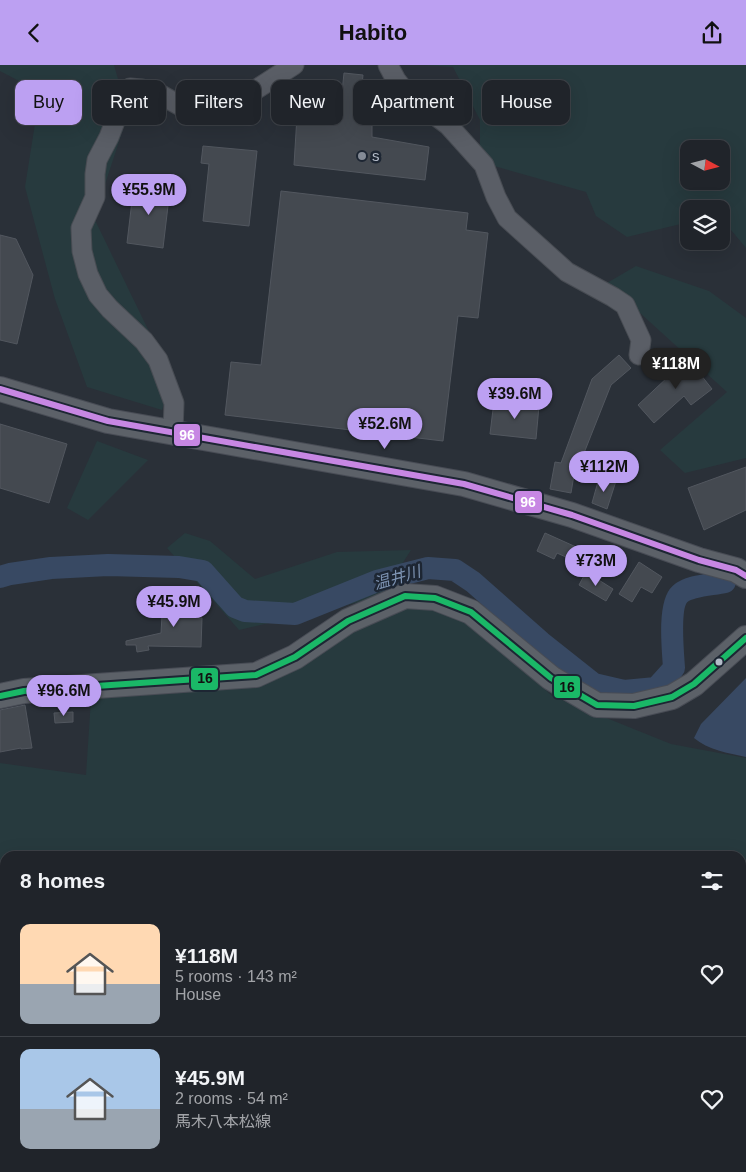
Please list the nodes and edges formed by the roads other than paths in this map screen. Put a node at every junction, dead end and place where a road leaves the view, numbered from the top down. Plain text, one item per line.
1 (294, 65) edge
2 (388, 65) edge
3 (639, 355) dead end
4 (0, 389) edge
5 (173, 433) junction
6 (746, 576) edge
7 (746, 638) edge
8 (0, 696) edge

1 - 5 street
2 - 3 street
4 - 5 main road
5 - 6 main road
7 - 8 main road

